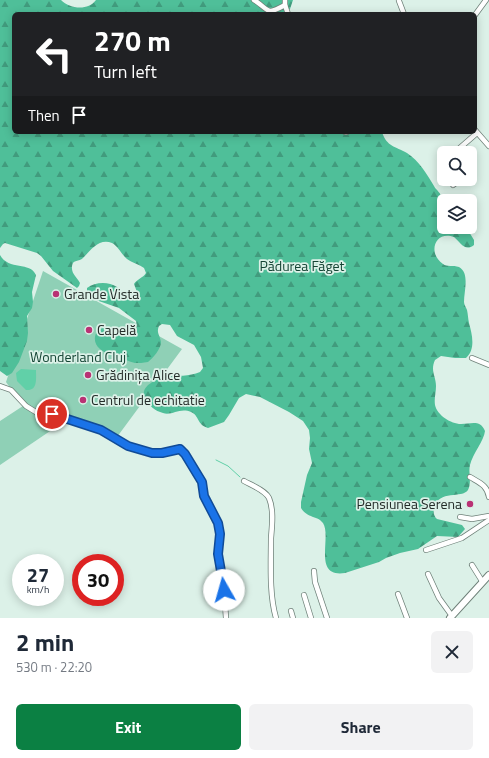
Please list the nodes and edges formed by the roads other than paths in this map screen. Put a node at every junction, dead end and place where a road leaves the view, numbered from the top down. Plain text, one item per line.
1 (254, 0) edge
2 (486, 0) edge
3 (399, 1) dead end
4 (285, 2) edge
5 (288, 12) edge
6 (403, 12) edge
7 (477, 12) edge
8 (477, 133) edge
9 (474, 134) edge
10 (461, 146) edge
11 (489, 146) edge
12 (472, 358) dead end
13 (489, 365) edge
14 (0, 386) edge
15 (470, 477) dead end
16 (244, 481) dead end
17 (489, 497) edge
18 (489, 516) edge
19 (460, 517) dead end
20 (489, 520) edge
21 (426, 550) dead end
22 (472, 565) dead end
23 (314, 571) dead end
24 (428, 574) dead end
25 (489, 574) edge
26 (482, 581) junction
27 (398, 594) dead end
28 (304, 595) dead end
29 (291, 611) dead end
30 (451, 617) edge
31 (226, 618) edge
32 (276, 618) edge
33 (293, 618) edge
34 (311, 618) edge
35 (327, 618) edge
36 (407, 618) edge

1 - 4 street
2 - 7 street
3 - 6 street
4 - 5 street
8 - 11 street
9 - 10 street
12 - 13 street
14 - 31 street
15 - 17 street
16 - 32 street
18 - 19 street
20 - 21 street
22 - 26 street
23 - 35 street
24 - 30 street
25 - 26 main road
26 - 30 main road
27 - 36 street
28 - 34 street
29 - 33 street

